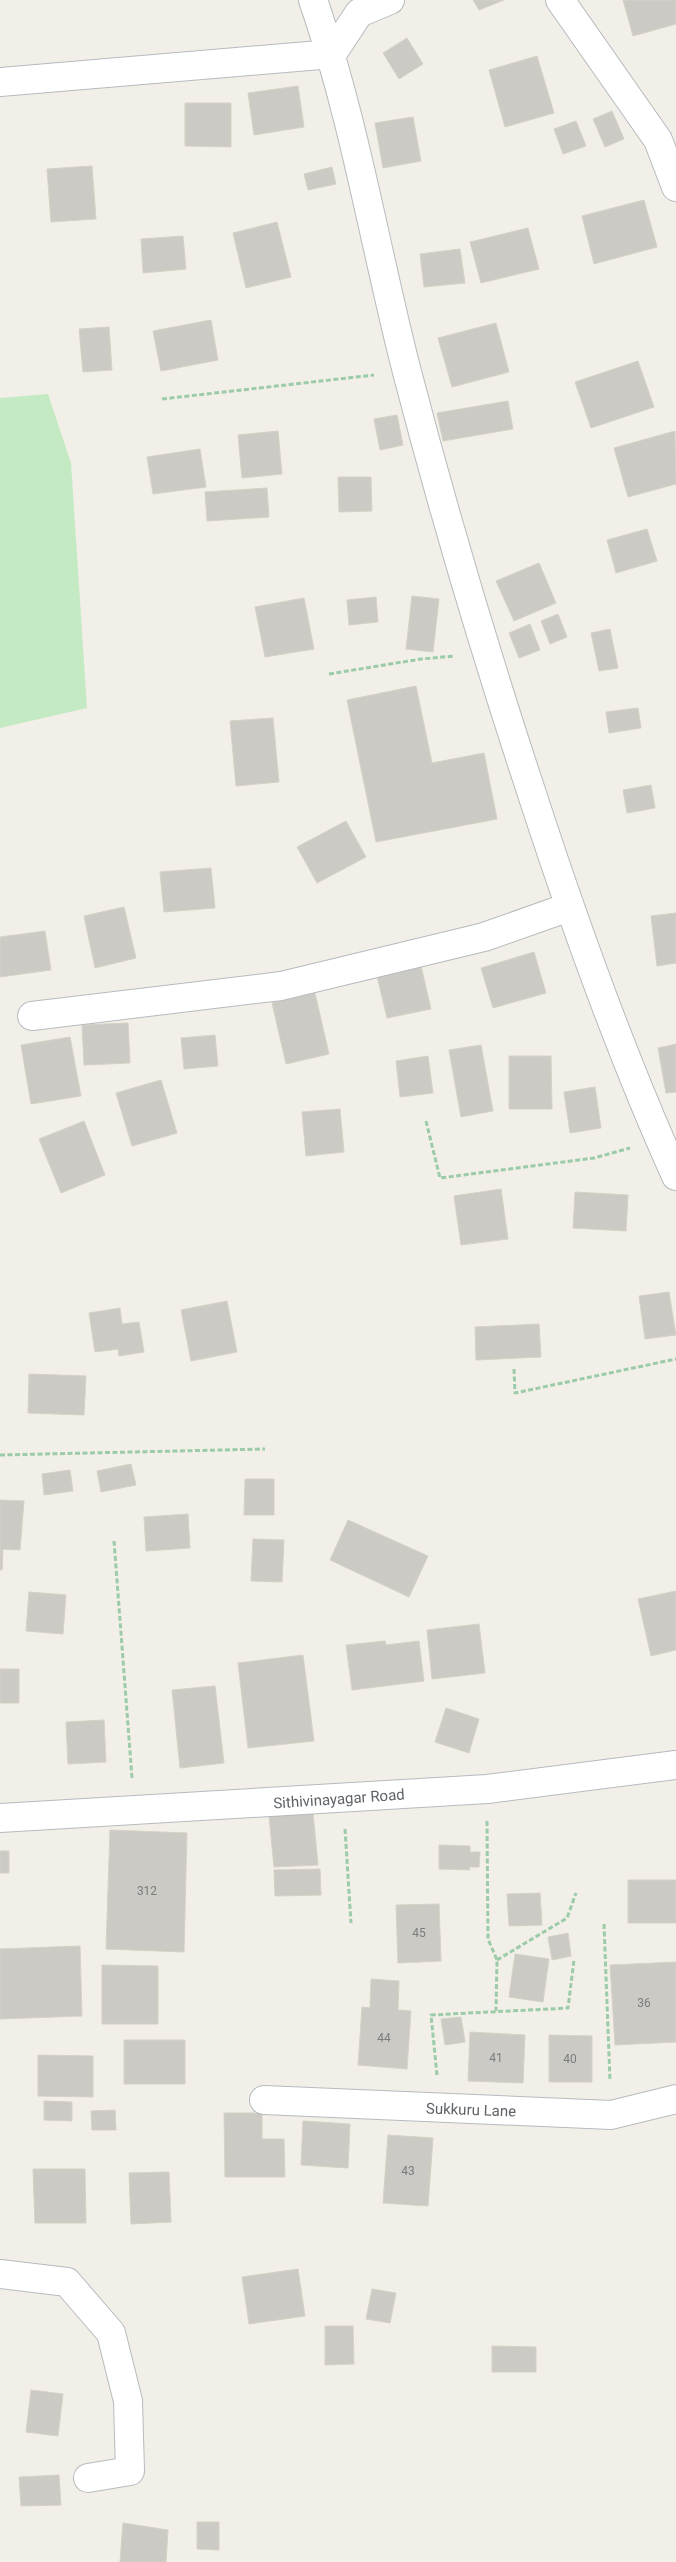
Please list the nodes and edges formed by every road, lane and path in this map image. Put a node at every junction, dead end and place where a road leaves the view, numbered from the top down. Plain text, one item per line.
1 (313, 0) edge
2 (390, 0) edge
3 (560, 0) edge
4 (332, 54) junction
5 (0, 82) edge
6 (676, 187) edge
7 (407, 371) junction
8 (162, 398) dead end
9 (486, 654) junction
10 (329, 674) dead end
11 (569, 907) junction
12 (32, 1016) dead end
13 (426, 1122) dead end
14 (659, 1140) junction
15 (675, 1171) edge
16 (676, 1359) edge
17 (514, 1369) dead end
18 (265, 1449) dead end
19 (0, 1455) edge
20 (114, 1541) dead end
21 (676, 1765) edge
22 (487, 1789) junction
23 (342, 1799) junction
24 (135, 1811) junction
25 (0, 1818) edge
26 (576, 1893) dead end
27 (351, 1923) dead end
28 (604, 1924) dead end
29 (497, 1960) junction
30 (574, 1960) dead end
31 (496, 2011) junction
32 (676, 2099) edge
33 (264, 2100) dead end
34 (437, 2109) junction
35 (611, 2115) junction
36 (0, 2274) edge
37 (88, 2478) dead end

1 - 4 street
2 - 4 street
3 - 6 street
4 - 5 street
4 - 7 street
7 - 8 path
7 - 9 street
9 - 10 path
9 - 11 street
11 - 12 street
11 - 14 street
13 - 14 path
14 - 15 street
16 - 17 path
18 - 19 path
20 - 24 path
21 - 22 street, Sithivinayagar Road
22 - 23 street, Sithivinayagar Road
22 - 29 path
23 - 24 street, Sithivinayagar Road
23 - 27 path
24 - 25 street, Sithivinayagar Road
26 - 29 path
28 - 35 path
29 - 31 path
30 - 31 path
31 - 34 path
32 - 35 street, Sukkuru Lane
33 - 34 street, Sukkuru Lane
34 - 35 street, Sukkuru Lane
36 - 37 street

